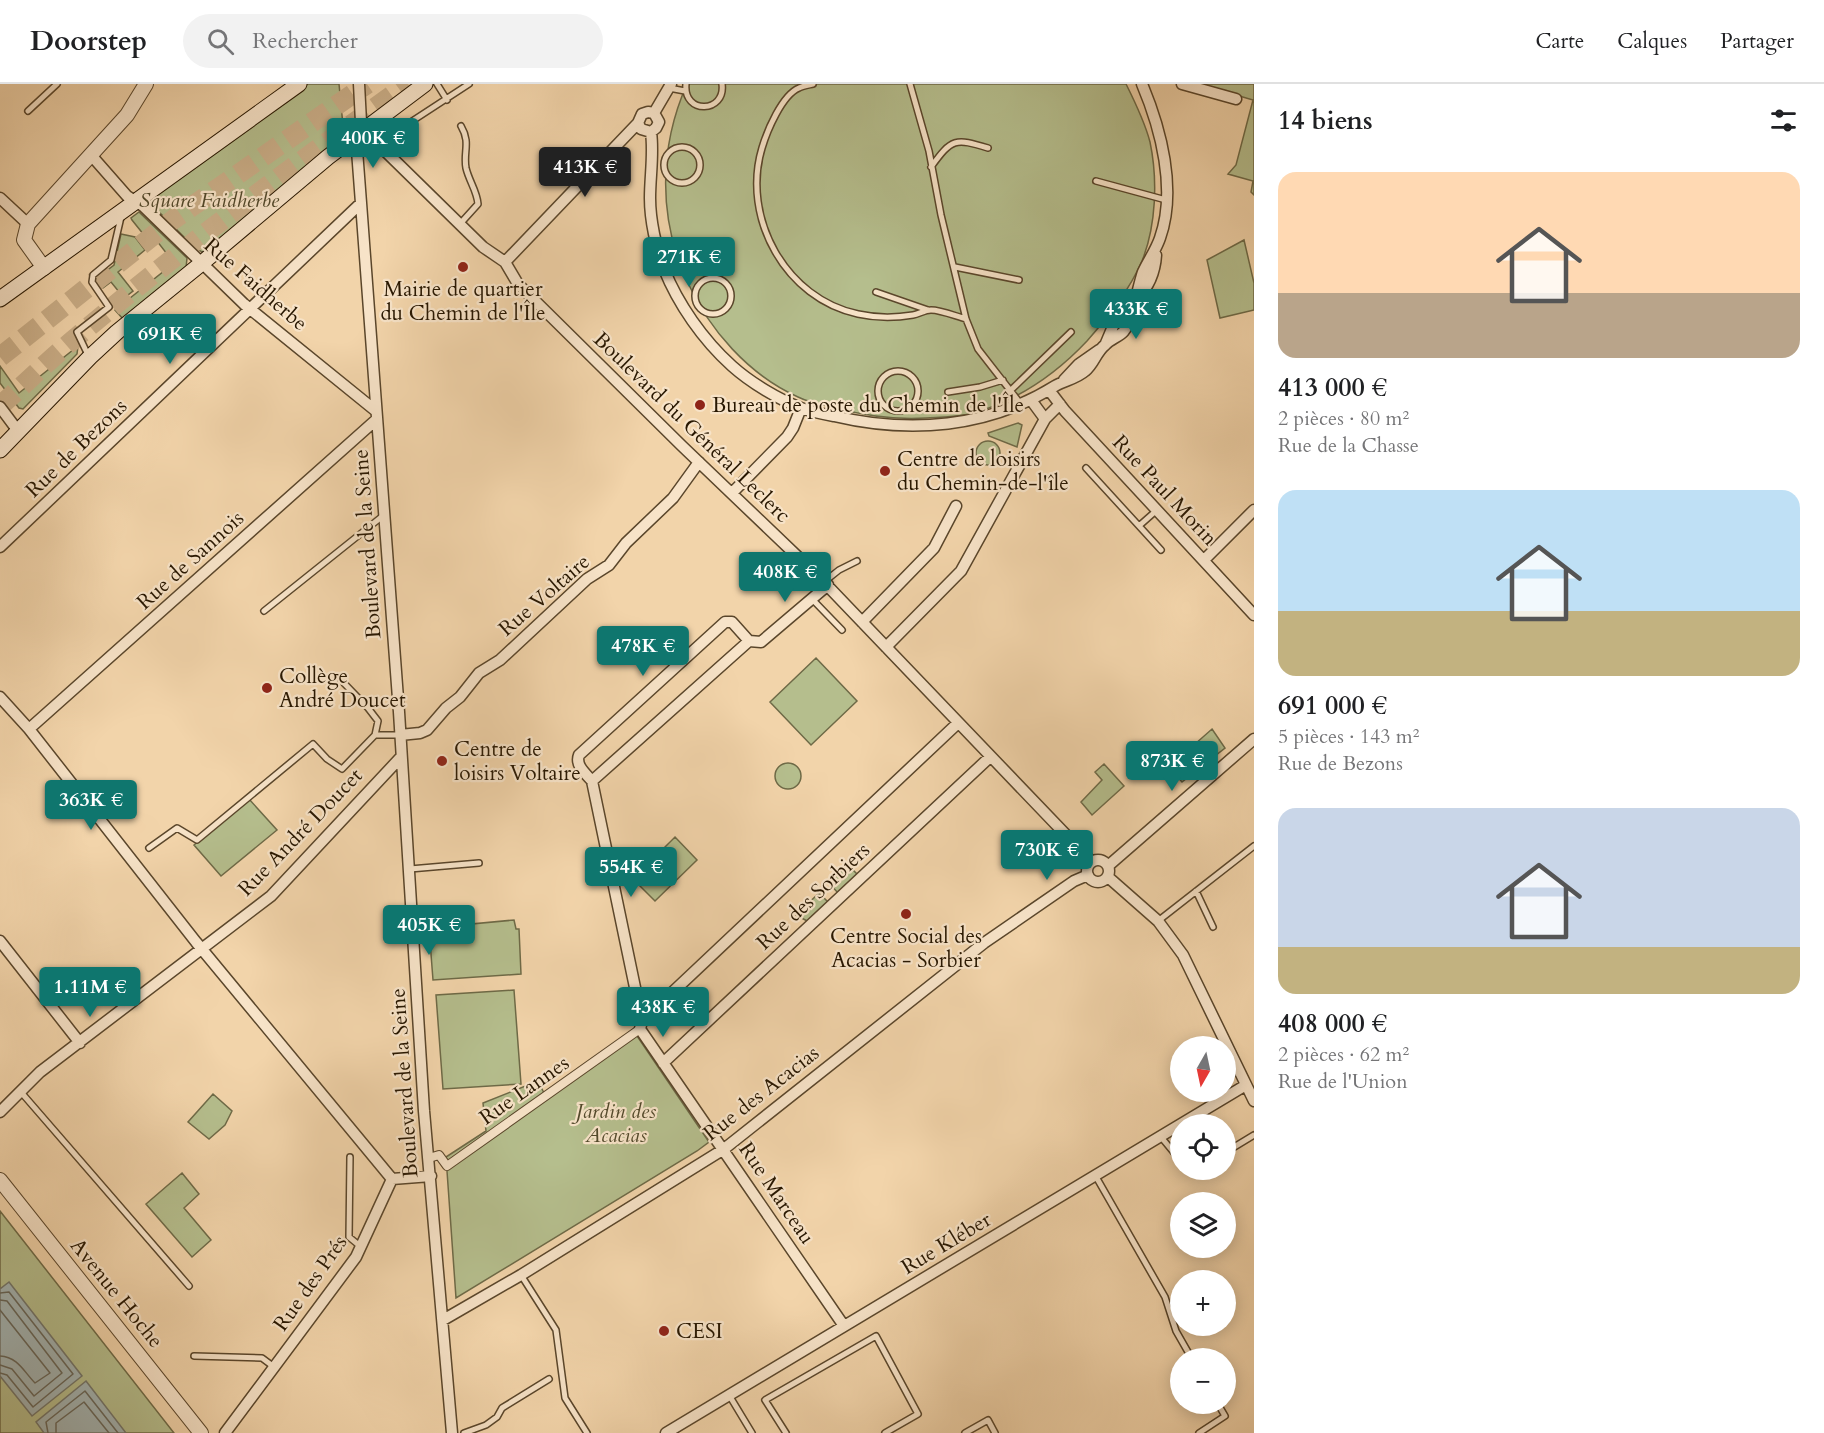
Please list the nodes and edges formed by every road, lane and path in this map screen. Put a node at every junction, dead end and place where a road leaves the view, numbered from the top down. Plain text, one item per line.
1 (57, 84) edge
2 (146, 84) edge
3 (299, 84) edge
4 (359, 84) edge
5 (425, 84) edge
6 (437, 84) edge
7 (469, 84) edge
8 (722, 84) edge
9 (813, 84) edge
10 (910, 84) edge
11 (1142, 84) edge
12 (1182, 84) edge
13 (670, 86) edge
14 (685, 87) edge
15 (1236, 99) dead end
16 (447, 101) junction
17 (28, 111) dead end
18 (654, 113) junction
19 (639, 123) junction
20 (461, 126) dead end
21 (651, 132) junction
22 (357, 137) junction
23 (988, 148) dead end
24 (91, 155) junction
25 (652, 163) junction
26 (664, 166) junction
27 (931, 167) junction
28 (1096, 181) dead end
29 (0, 198) edge
30 (1166, 200) junction
31 (136, 201) junction
32 (361, 203) junction
33 (122, 212) junction
34 (28, 224) junction
35 (459, 225) junction
36 (505, 262) junction
37 (202, 263) junction
38 (955, 267) junction
39 (44, 268) junction
40 (1019, 280) dead end
41 (876, 292) dead end
42 (0, 299) edge
43 (697, 305) junction
44 (250, 308) junction
45 (930, 310) junction
46 (686, 311) junction
47 (966, 319) junction
48 (1071, 332) dead end
49 (90, 357) junction
50 (1003, 380) junction
51 (1011, 390) junction
52 (1049, 390) junction
53 (948, 392) dead end
54 (1026, 402) junction
55 (1060, 404) junction
56 (0, 407) edge
57 (801, 408) junction
58 (892, 410) junction
59 (376, 415) junction
60 (1045, 419) junction
61 (891, 426) junction
62 (18, 431) junction
63 (0, 450) edge
64 (699, 462) junction
65 (1086, 468) dead end
66 (732, 493) junction
67 (956, 507) dead end
68 (1157, 510) junction
69 (1254, 510) edge
70 (384, 515) junction
71 (1140, 525) junction
72 (0, 547) edge
73 (1161, 550) dead end
74 (1204, 560) junction
75 (858, 561) dead end
76 (826, 584) junction
77 (812, 599) junction
78 (264, 611) dead end
79 (1254, 615) edge
80 (862, 622) junction
81 (842, 630) dead end
82 (749, 641) junction
83 (886, 647) junction
84 (339, 678) dead end
85 (0, 697) edge
86 (958, 723) junction
87 (29, 729) junction
88 (375, 735) junction
89 (400, 735) junction
90 (1254, 739) edge
91 (401, 757) junction
92 (990, 757) junction
93 (592, 781) junction
94 (1254, 846) edge
95 (149, 848) dead end
96 (1092, 862) junction
97 (479, 863) dead end
98 (410, 868) junction
99 (1108, 871) junction
100 (1088, 875) junction
101 (1196, 891) junction
102 (1158, 921) junction
103 (1213, 927) dead end
104 (0, 941) edge
105 (202, 949) junction
106 (641, 1025) junction
107 (80, 1043) junction
108 (663, 1063) junction
109 (1246, 1085) junction
110 (20, 1091) junction
111 (1254, 1101) edge
112 (0, 1112) edge
113 (1254, 1135) edge
114 (1161, 1137) junction
115 (1236, 1146) edge
116 (1170, 1148) edge
117 (724, 1149) junction
118 (350, 1157) dead end
119 (429, 1158) junction
120 (1095, 1175) junction
121 (431, 1176) junction
122 (392, 1179) junction
123 (0, 1180) edge
124 (362, 1247) junction
125 (521, 1275) junction
126 (189, 1286) dead end
127 (443, 1320) junction
128 (844, 1326) junction
129 (1186, 1348) edge
130 (194, 1356) dead end
131 (274, 1367) junction
132 (549, 1379) dead end
133 (729, 1395) junction
134 (1224, 1414) edge
135 (201, 1433) edge
136 (225, 1433) edge
137 (452, 1433) edge
138 (465, 1433) edge
139 (588, 1433) edge
140 (666, 1433) edge
141 (752, 1433) edge
142 (786, 1433) edge
143 (885, 1433) edge
144 (965, 1433) edge
145 (995, 1433) edge
146 (1199, 1433) edge

1 - 17 lane
2 - 24 street
3 - 31 main road
4 - 22 street, Boulevard de la Seine
5 - 22 main road
6 - 16 lane
7 - 16 lane
8 - 14 lane
9 - 45 lane
10 - 27 lane
11 - 30 street
12 - 15 street
13 - 14 lane
13 - 18 street
16 - 22 lane
18 - 19 street
18 - 21 street
19 - 21 street
19 - 36 street
20 - 35 lane
21 - 25 street
22 - 32 street, Boulevard de la Seine
22 - 35 street, Boulevard du Général Leclerc
22 - 37 main road
23 - 27 lane
24 - 31 street, Rue Faidherbe
24 - 34 street
25 - 26 lane
25 - 46 street
26 - 26 lane
27 - 38 lane
28 - 30 lane
29 - 34 street
30 - 52 street
31 - 33 main road
31 - 37 street, Rue Faidherbe
32 - 44 street, Rue de Bezons
32 - 59 street, Boulevard de la Seine
33 - 39 main road
33 - 49 lane
34 - 39 street
35 - 36 street, Boulevard du Général Leclerc
36 - 64 street, Boulevard du Général Leclerc
37 - 44 street, Rue Faidherbe
37 - 49 main road
38 - 40 lane
38 - 47 lane
39 - 42 main road
41 - 45 lane
43 - 43 lane
43 - 46 lane
44 - 59 street, Rue Faidherbe
44 - 72 street, Rue de Bezons
45 - 47 lane
46 - 57 street
47 - 50 lane
48 - 51 lane
49 - 62 main road
50 - 51 lane
50 - 53 lane
51 - 54 lane
52 - 54 street
52 - 55 street, Rue Paul Morin
54 - 60 street
54 - 61 street
55 - 60 street
55 - 68 street, Rue Paul Morin
56 - 62 street
57 - 61 street
57 - 66 street
58 - 58 lane
58 - 61 lane
59 - 70 street, Boulevard de la Seine
59 - 87 street, Rue de Sannois
60 - 83 street
62 - 63 main road
64 - 66 street, Boulevard du Général Leclerc
64 - 89 street, Rue Voltaire
65 - 71 lane
66 - 76 street, Boulevard du Général Leclerc
67 - 80 street
68 - 71 lane
68 - 74 street, Rue Paul Morin
69 - 74 street
70 - 78 lane
70 - 89 street, Boulevard de la Seine
71 - 73 lane
74 - 79 street, Rue Paul Morin
75 - 76 lane
76 - 77 street
76 - 80 street, Boulevard du Général Leclerc
77 - 81 lane
77 - 82 street
80 - 83 street, Boulevard du Général Leclerc
82 - 93 street
82 - 93 street
83 - 86 street, Boulevard du Général Leclerc
84 - 88 lane
85 - 87 street
86 - 92 street, Boulevard du Général Leclerc
86 - 106 street, Rue des Sorbiers
87 - 105 street
88 - 89 lane
88 - 95 lane
89 - 91 street, Boulevard de la Seine
90 - 99 street
91 - 98 street, Boulevard de la Seine
91 - 105 street, Rue André Doucet
92 - 96 street, Boulevard du Général Leclerc
92 - 108 street, Rue des Sorbiers
93 - 106 street
94 - 101 lane
96 - 99 street
96 - 100 street
97 - 98 lane
98 - 119 street, Boulevard de la Seine
99 - 100 street
99 - 102 street
100 - 117 street, Rue des Acacias
101 - 102 lane
101 - 103 lane
102 - 109 street
104 - 107 street
105 - 107 street, Rue André Doucet
105 - 122 street
106 - 108 street, Rue Marceau
106 - 119 street, Rue Lannes
107 - 110 street, Rue André Doucet
108 - 117 street, Rue Marceau
109 - 111 street
109 - 114 street, Rue Kléber
110 - 112 street, Rue André Doucet
110 - 126 lane
113 - 115 lane
114 - 116 lane
114 - 120 street, Rue Kléber
117 - 125 street, Rue des Acacias
117 - 128 street, Rue Marceau
118 - 124 lane
119 - 121 street, Boulevard de la Seine
120 - 128 street, Rue Kléber
120 - 129 lane
121 - 122 street
121 - 127 street, Boulevard de la Seine
122 - 124 street, Rue des Prés
123 - 135 street, Avenue Hoche
124 - 131 street, Rue des Prés
125 - 127 street, Rue des Acacias
125 - 139 lane
127 - 137 street, Boulevard de la Seine
128 - 133 street, Rue Kléber
130 - 131 lane
131 - 136 street, Rue des Prés
132 - 138 lane
133 - 140 street, Rue Kléber
133 - 141 lane
134 - 146 lane
142 - 143 lane
144 - 145 lane

